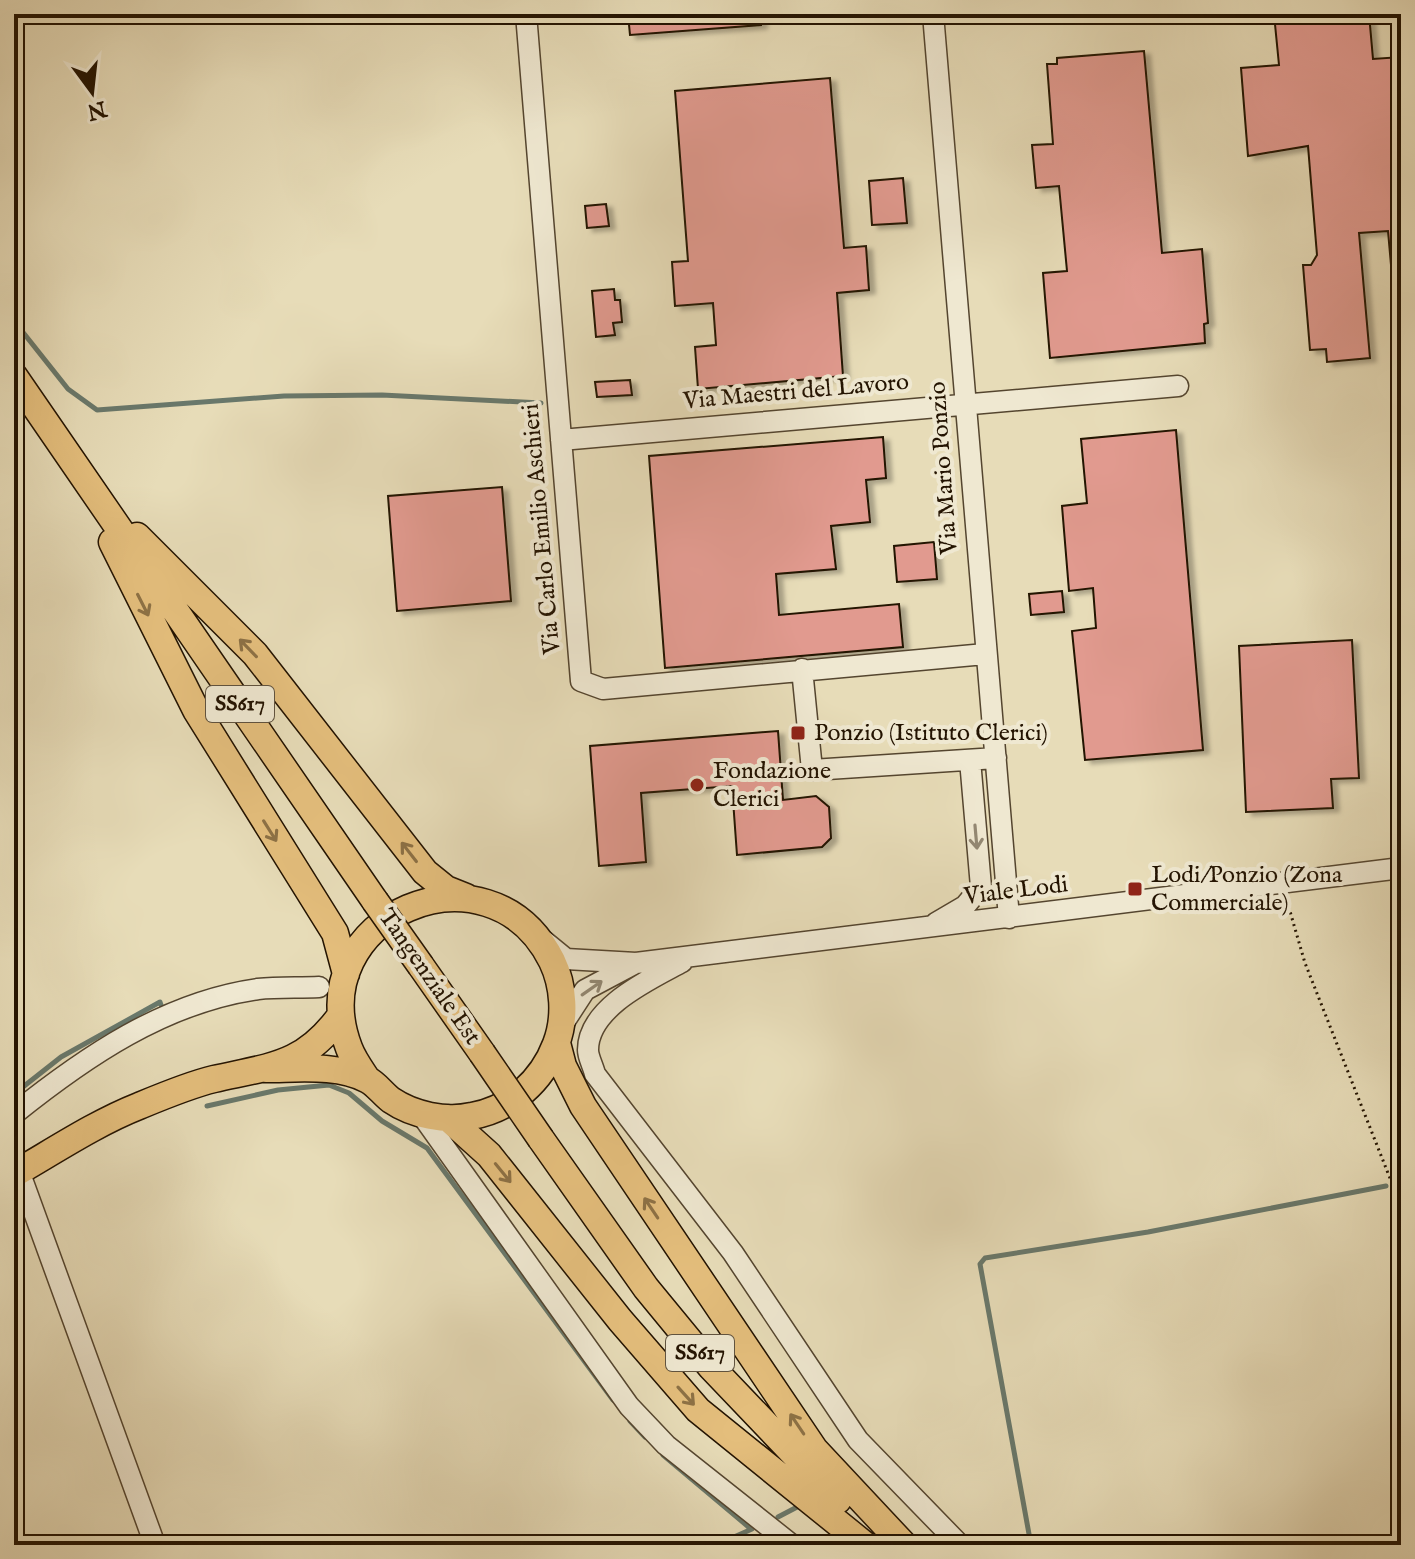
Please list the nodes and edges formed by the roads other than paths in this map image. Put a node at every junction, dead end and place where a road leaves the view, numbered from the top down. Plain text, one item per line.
1 (526, 14) edge
2 (933, 14) edge
3 (14, 376) edge
4 (1178, 386) dead end
5 (965, 403) junction
6 (561, 440) junction
7 (104, 507) junction
8 (985, 654) junction
9 (802, 669) junction
10 (996, 758) junction
11 (970, 760) junction
12 (1401, 868) edge
13 (470, 898) junction
14 (1009, 918) junction
15 (526, 925) junction
16 (929, 928) junction
17 (693, 956) junction
18 (636, 963) junction
19 (346, 974) junction
20 (319, 987) dead end
21 (341, 1015) junction
22 (559, 1033) junction
23 (587, 1052) junction
24 (266, 1069) junction
25 (367, 1079) junction
26 (14, 1114) edge
27 (421, 1114) junction
28 (448, 1118) junction
29 (16, 1172) edge
30 (155, 1545) edge
31 (792, 1545) edge
32 (865, 1545) edge
33 (885, 1545) edge
34 (904, 1545) edge
35 (960, 1545) edge

1 - 6 street, Via Carlo Emilio Aschieri
2 - 5 street, Via Mario Ponzio
3 - 7 main road, Tangenziale Est / SS617
4 - 5 street, Via Maestri del Lavoro
5 - 6 street, Via Maestri del Lavoro
5 - 8 street, Via Mario Ponzio
6 - 9 street, Via Carlo Emilio Aschieri
13 -> 7 main road
7 -> 19 main road
7 - 33 main road, Tangenziale Est / SS617, bridge
8 - 9 street, Via Carlo Emilio Aschieri
8 - 10 street, Via Mario Ponzio
9 - 11 street
10 - 11 street
10 - 14 street, Via Mario Ponzio
11 -> 16 street
12 - 14 street, Viale Lodi
13 - 15 main road
13 - 19 main road
14 - 16 street, Viale Lodi
15 - 18 street, Viale Lodi
15 - 22 main road
16 - 17 street, Viale Lodi
17 - 18 street, Viale Lodi
17 - 23 street
22 -> 18 street, Viale Lodi
19 - 21 main road
20 - 26 street
21 - 24 main road
21 - 25 main road
22 - 23 street
22 - 28 main road
34 -> 22 main road
23 - 35 street
24 - 25 main road
24 - 29 main road
25 - 27 main road
27 - 28 main road
27 - 31 street
28 -> 32 main road
29 - 30 street

